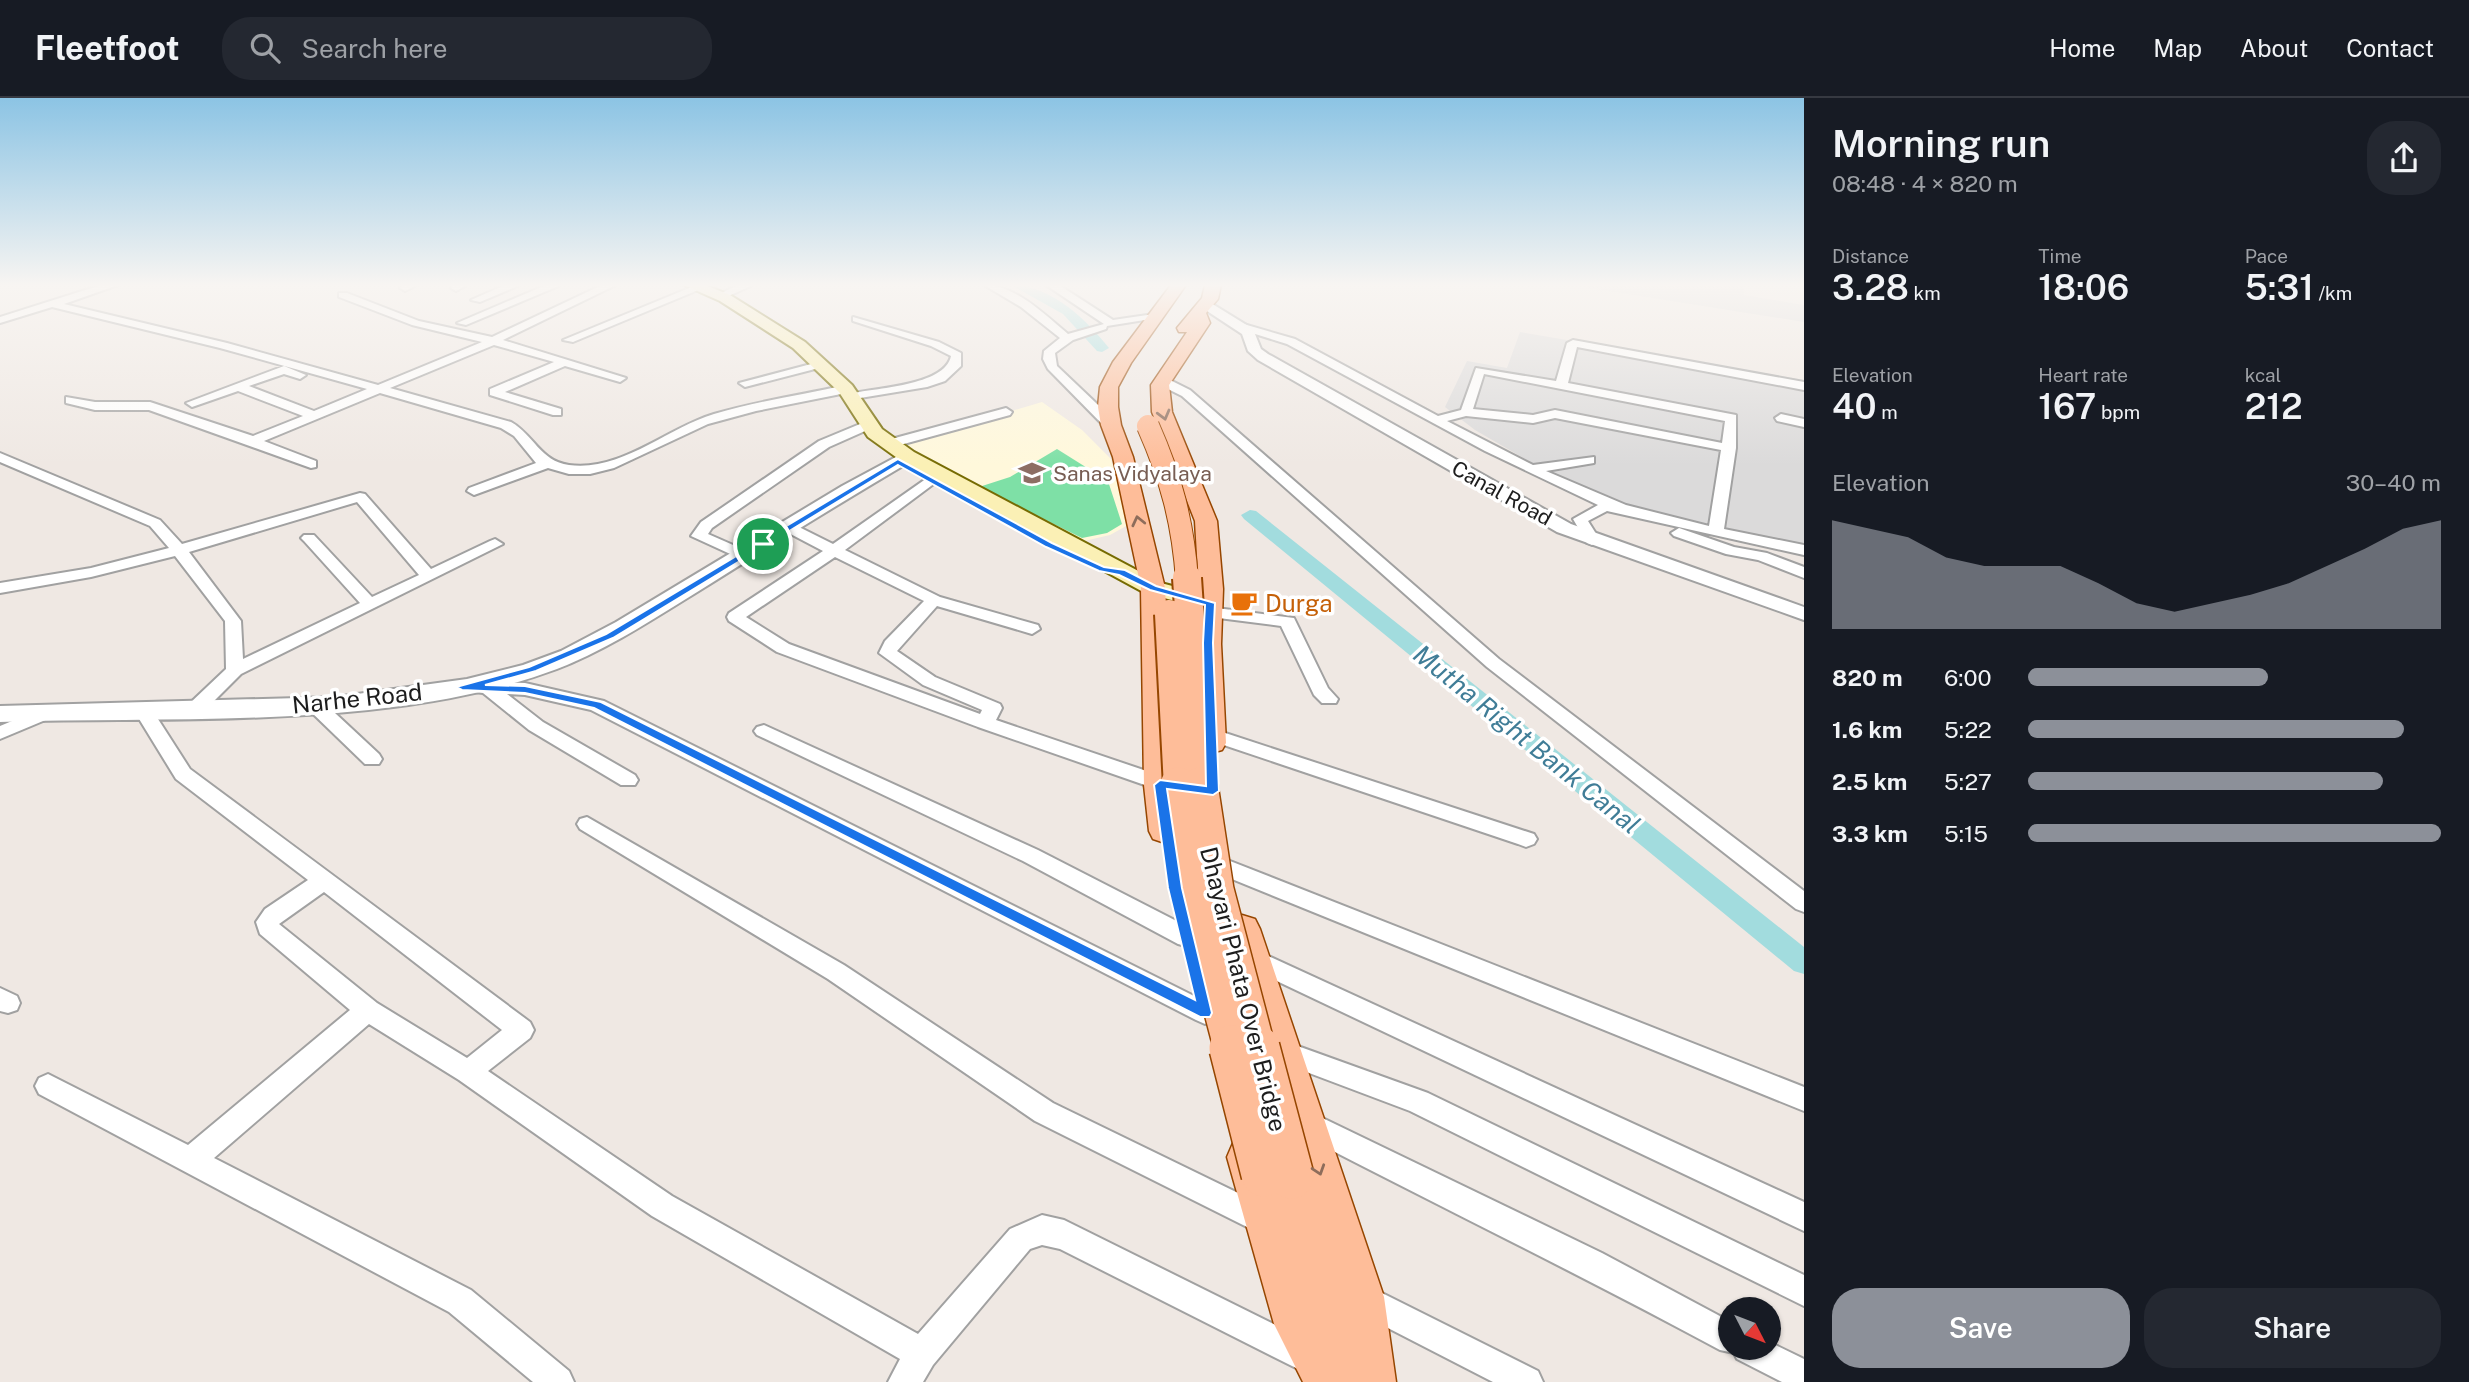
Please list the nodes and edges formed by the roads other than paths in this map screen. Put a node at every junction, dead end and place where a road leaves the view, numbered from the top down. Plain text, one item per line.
1 (225, 345) edge
2 (484, 345) edge
3 (506, 345) edge
4 (788, 345) edge
5 (799, 345) edge
6 (937, 345) edge
7 (1059, 345) edge
8 (1135, 345) edge
9 (1153, 345) edge
10 (1173, 345) edge
11 (1187, 345) edge
12 (1253, 345) edge
13 (1299, 345) edge
14 (1572, 345) edge
15 (1583, 345) edge
16 (564, 362) junction
17 (811, 368) junction
18 (620, 378) dead end
19 (1162, 381) junction
20 (744, 383) dead end
21 (1560, 385) junction
22 (237, 386) junction
23 (1804, 386) edge
24 (382, 389) junction
25 (844, 392) junction
26 (364, 396) junction
27 (70, 400) dead end
28 (192, 403) dead end
29 (556, 412) dead end
30 (1006, 412) dead end
31 (1466, 412) junction
32 (316, 416) junction
33 (1135, 417) junction
34 (1781, 418) dead end
35 (1438, 420) junction
36 (1804, 423) edge
37 (860, 428) junction
38 (253, 441) junction
39 (1729, 448) junction
40 (898, 454) junction
41 (0, 457) edge
42 (1589, 460) dead end
43 (311, 464) dead end
44 (547, 464) junction
45 (1533, 469) junction
46 (930, 480) junction
47 (474, 491) dead end
48 (1609, 505) junction
49 (788, 527) junction
50 (1716, 531) junction
51 (309, 538) dead end
52 (1592, 540) junction
53 (495, 544) dead end
54 (836, 549) junction
55 (180, 550) junction
56 (1804, 550) edge
57 (744, 555) junction
58 (1804, 573) edge
59 (429, 576) junction
60 (1137, 580) junction
61 (0, 588) edge
62 (934, 600) junction
63 (370, 604) junction
64 (1210, 607) junction
65 (1804, 614) edge
66 (1032, 629) dead end
67 (235, 670) junction
68 (462, 687) junction
69 (488, 688) junction
70 (1329, 699) dead end
71 (314, 704) junction
72 (195, 708) junction
73 (142, 709) junction
74 (49, 711) junction
75 (0, 713) edge
76 (985, 723) junction
77 (764, 731) dead end
78 (0, 733) edge
79 (1210, 734) junction
80 (372, 759) dead end
81 (628, 780) dead end
82 (1160, 785) junction
83 (1213, 791) junction
84 (587, 824) dead end
85 (1526, 839) dead end
86 (1225, 867) junction
87 (324, 881) junction
88 (1804, 903) edge
89 (1186, 937) junction
90 (1251, 958) junction
91 (368, 1010) junction
92 (1205, 1013) junction
93 (1281, 1051) junction
94 (468, 1072) junction
95 (48, 1086) dead end
96 (1804, 1099) edge
97 (1304, 1122) junction
98 (190, 1161) junction
99 (1278, 1175) junction
100 (1804, 1217) edge
101 (1267, 1222) junction
102 (1804, 1291) edge
103 (1360, 1297) junction
104 (1718, 1332) edge
105 (922, 1354) junction
106 (1772, 1360) edge
107 (1332, 1375) edge
108 (1804, 1376) edge
109 (558, 1382) edge
110 (904, 1382) edge
111 (1370, 1382) edge
112 (1527, 1382) edge

1 - 24 street
2 - 24 street
3 - 16 street
4 - 17 main road
5 - 25 main road
6 - 25 street
7 - 33 street
8 - 33 main road
9 - 33 main road, Dhayari Phata Over Bridge
10 - 33 main road
11 - 19 main road
12 - 52 street, Canal Road
13 - 35 street
14 - 21 street
15 - 23 street
16 - 18 street
16 - 29 street
17 - 20 street
17 - 25 main road
19 -> 64 main road
19 - 88 street
21 - 31 street
21 - 39 street
22 - 26 street
22 - 28 street
22 - 32 street
24 - 26 street
24 - 44 street
25 - 37 main road
25 - 40 main road
25 - 44 street
26 - 32 street
27 - 38 street
30 - 40 street
31 - 35 street
31 - 39 street
32 - 38 street
60 -> 33 main road
33 - 99 main road, Dhayari Phata Over Bridge, bridge
34 - 36 street
35 - 45 street
37 - 40 main road
37 - 57 street
38 - 43 street
39 - 50 street
40 - 46 main road
40 - 49 street, Narhe Road
40 - 60 main road
41 - 55 street
42 - 45 street
44 - 47 street
45 - 48 street
46 - 54 street
46 - 60 main road
48 - 50 street
48 - 52 street
48 - 58 street
49 - 54 street
49 - 57 street, Narhe Road
50 - 56 street
51 - 63 street
52 - 65 street, Canal Road
53 - 59 street
54 - 62 street
54 - 76 street
55 - 59 street
55 - 61 street
55 - 67 street
57 - 68 street, Narhe Road
59 - 63 street
60 - 64 main road
60 - 82 main road
62 - 66 street
62 - 76 street
63 - 67 street
64 - 70 street
64 - 79 main road
67 - 72 street
68 - 69 street
68 - 71 street, Narhe Road
69 - 81 street
69 - 92 street
71 - 72 street, Narhe Road
71 - 80 street
72 - 73 street, Narhe Road
73 - 74 street, Narhe Road
73 - 87 street
74 - 75 street, Narhe Road
74 - 78 street
76 - 82 street
77 - 89 street
79 - 83 main road
79 - 85 street
82 - 83 street
82 - 89 main road
83 - 86 main road
84 - 101 street
86 - 90 main road
86 - 96 street
87 - 91 street
87 - 94 street
89 - 92 main road
90 - 93 main road
90 - 100 street
91 - 94 street
91 - 98 street
92 - 101 main road
93 - 97 main road
93 - 102 street
94 - 105 street
95 - 98 street
97 -> 103 main road
97 - 104 street
98 - 109 street
99 - 107 main road, Dhayari Phata Over Bridge
99 - 111 main road, Dhayari Phata Over Bridge
101 - 107 main road
103 - 111 main road
103 - 112 street
105 - 107 street
105 - 110 street
106 - 108 street

